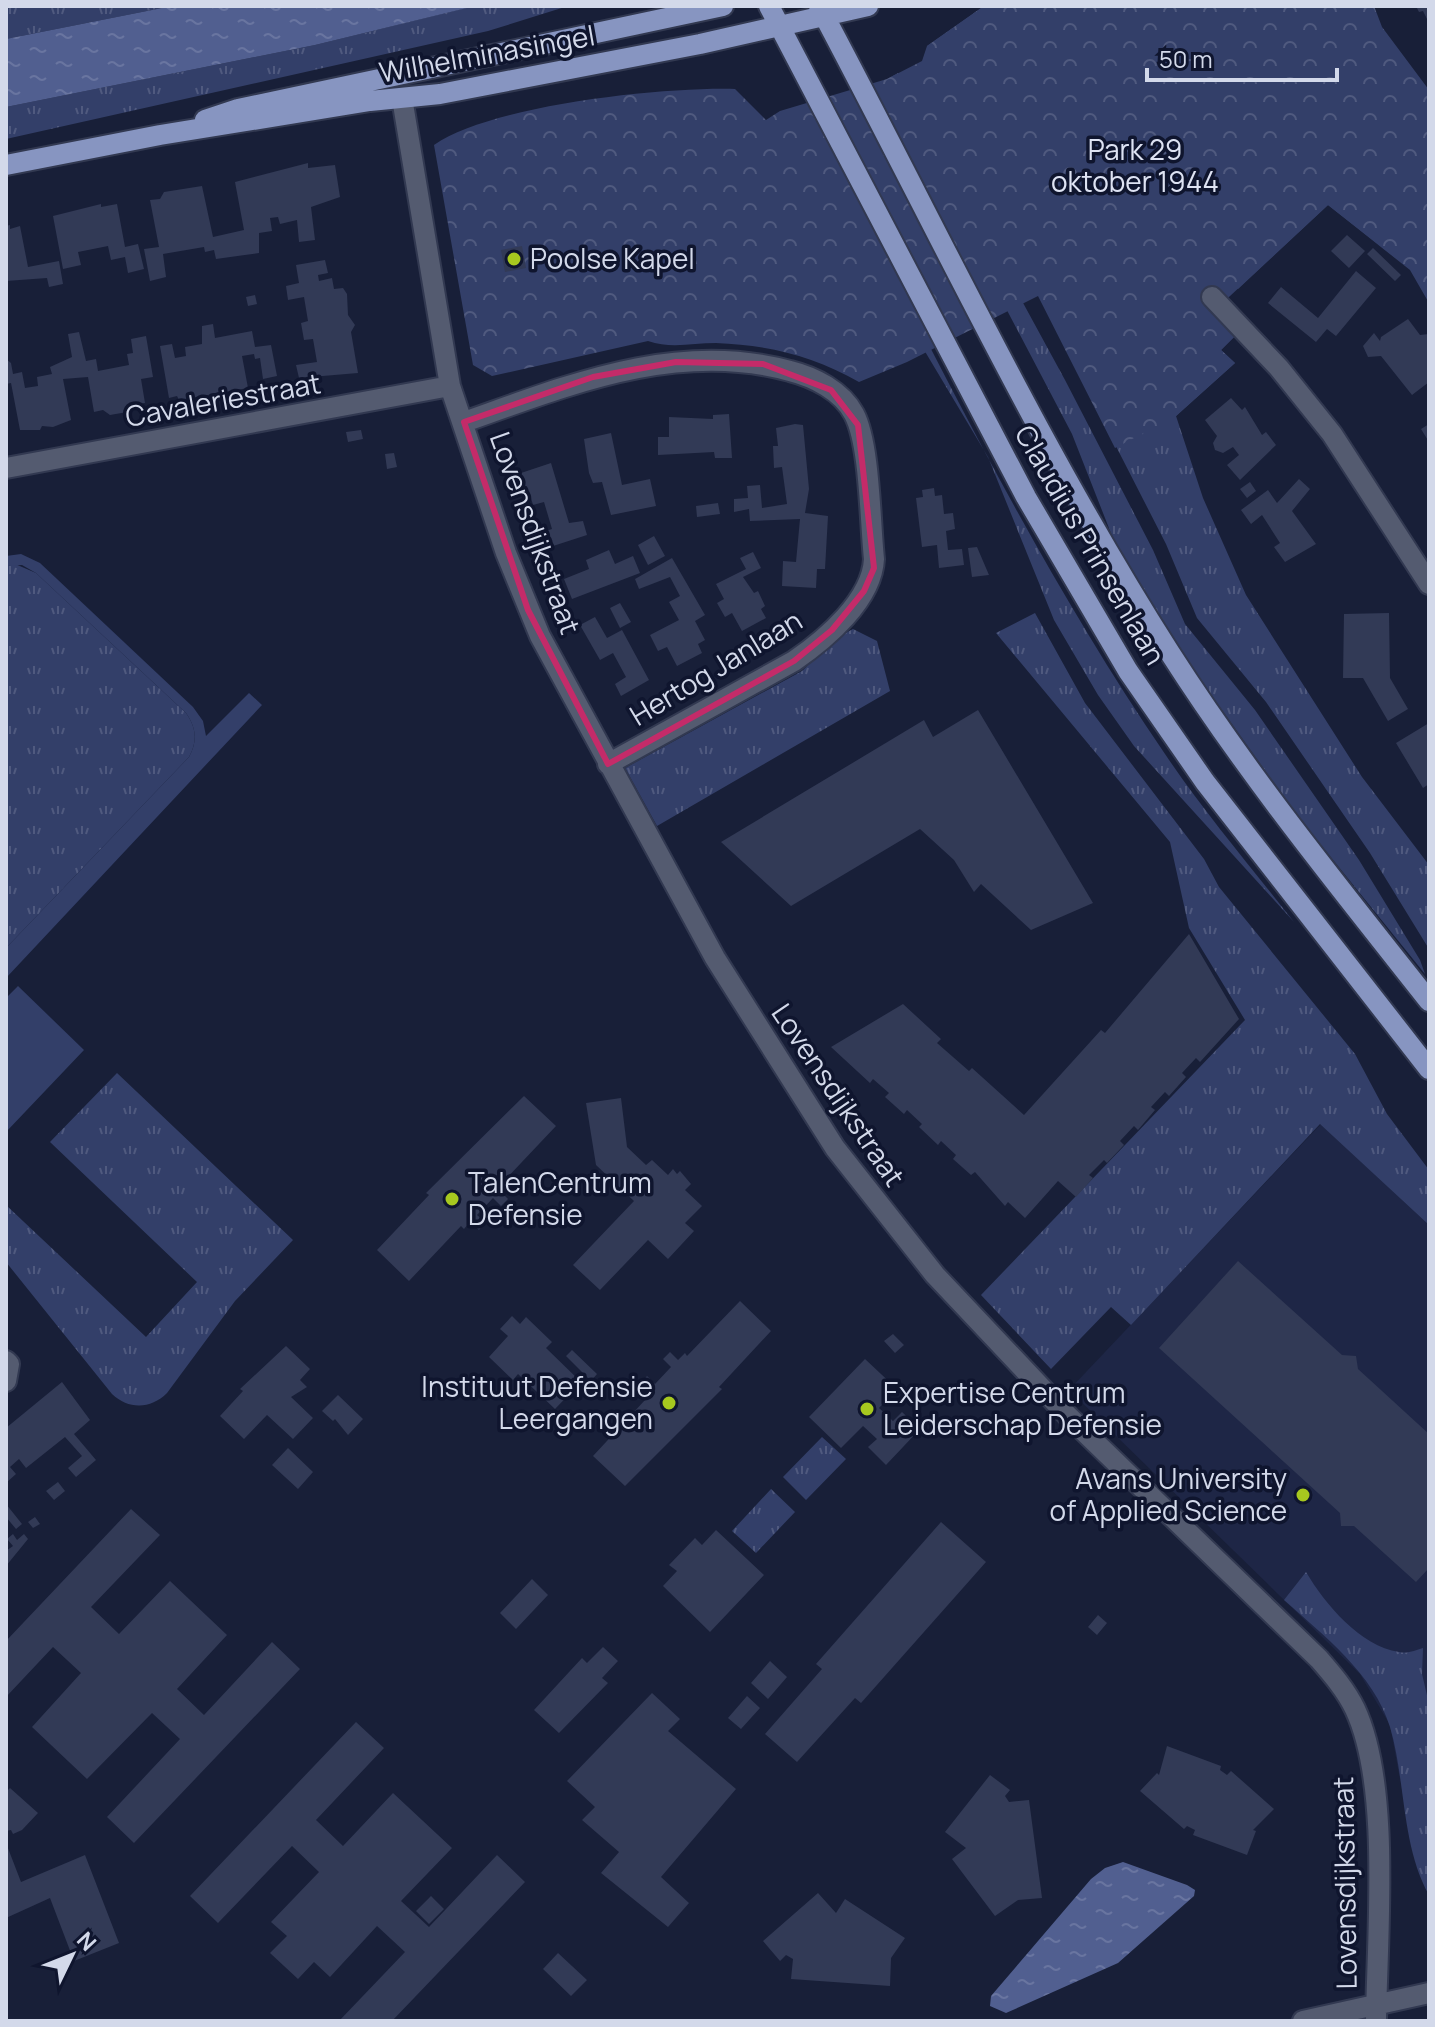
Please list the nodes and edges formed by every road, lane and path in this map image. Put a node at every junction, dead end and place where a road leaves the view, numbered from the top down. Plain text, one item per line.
1 (723, 6) edge
2 (769, 6) edge
3 (868, 6) edge
4 (821, 11) edge
5 (779, 26) junction
6 (402, 98) junction
7 (160, 135) junction
8 (6, 165) edge
9 (1212, 297) dead end
10 (450, 386) junction
11 (464, 422) junction
12 (6, 468) edge
13 (1429, 584) edge
14 (608, 764) junction
15 (1429, 1001) edge
16 (1429, 1069) edge
17 (1429, 1993) edge
18 (1376, 2013) edge
19 (1303, 2021) edge

1 - 7 main road, Wilhelminasingel
2 - 5 main road, Claudius Prinsenlaan
3 - 4 main road, Wilhelminasingel
4 - 5 main road, Wilhelminasingel
4 - 15 main road, Claudius Prinsenlaan
5 - 6 main road, Wilhelminasingel
5 - 16 main road, Claudius Prinsenlaan
6 - 7 main road, Wilhelminasingel
6 - 10 street, Lovensdijkstraat
7 - 8 main road, Wilhelminasingel
9 - 13 street
10 - 11 street, Lovensdijkstraat
10 - 12 street, Cavaleriestraat
11 - 14 street, Lovensdijkstraat
11 - 14 street, Hertog Janlaan
14 - 18 street, Lovensdijkstraat
17 - 18 street
18 - 19 street

